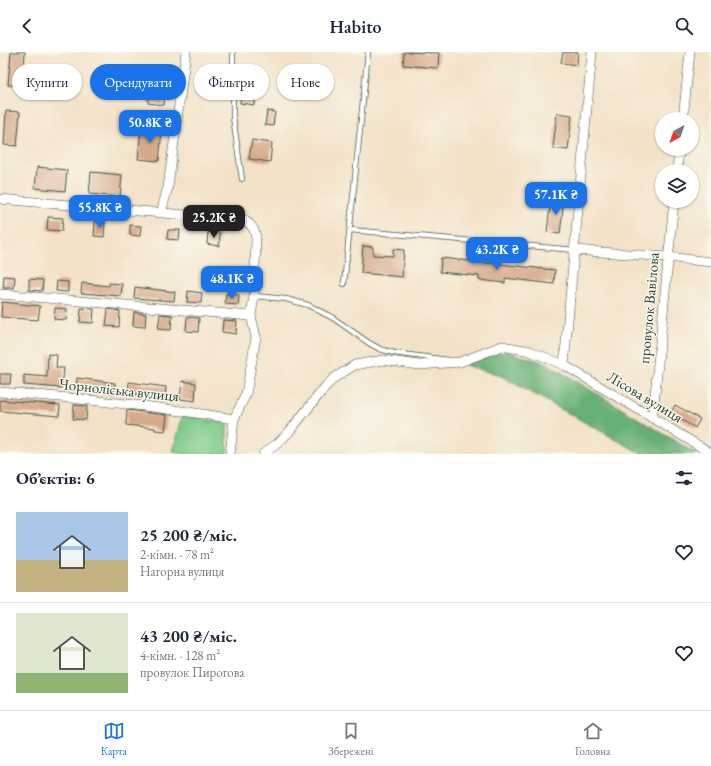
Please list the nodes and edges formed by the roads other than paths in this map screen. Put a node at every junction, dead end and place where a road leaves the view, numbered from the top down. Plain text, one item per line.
1 (186, 52) edge
2 (233, 52) edge
3 (368, 52) edge
4 (592, 52) edge
5 (690, 52) edge
6 (684, 112) edge
7 (242, 179) dead end
8 (0, 199) edge
9 (673, 208) edge
10 (161, 213) junction
11 (350, 230) junction
12 (574, 250) junction
13 (667, 257) junction
14 (711, 262) edge
15 (344, 284) dead end
16 (0, 294) edge
17 (254, 296) junction
18 (251, 316) junction
19 (460, 362) junction
20 (564, 365) junction
21 (0, 392) edge
22 (652, 418) junction
23 (234, 419) junction
24 (711, 453) edge
25 (231, 454) edge
26 (263, 454) edge

1 - 10 street
2 - 7 lane
3 - 11 lane
4 - 12 street
5 - 6 street
8 - 10 street
9 - 13 street, провулок Вавілова
10 - 17 street
11 - 12 lane
11 - 15 lane
12 - 13 street
12 - 20 street
13 - 14 street
13 - 22 street, провулок Вавілова
16 - 18 street
17 - 18 street
17 - 19 lane
18 - 23 street
19 - 20 street, Лісова вулиця
19 - 26 street, Лісова вулиця
20 - 22 street, Лісова вулиця
21 - 23 street, Чорноліська вулиця
22 - 24 street, Лісова вулиця
23 - 25 street

